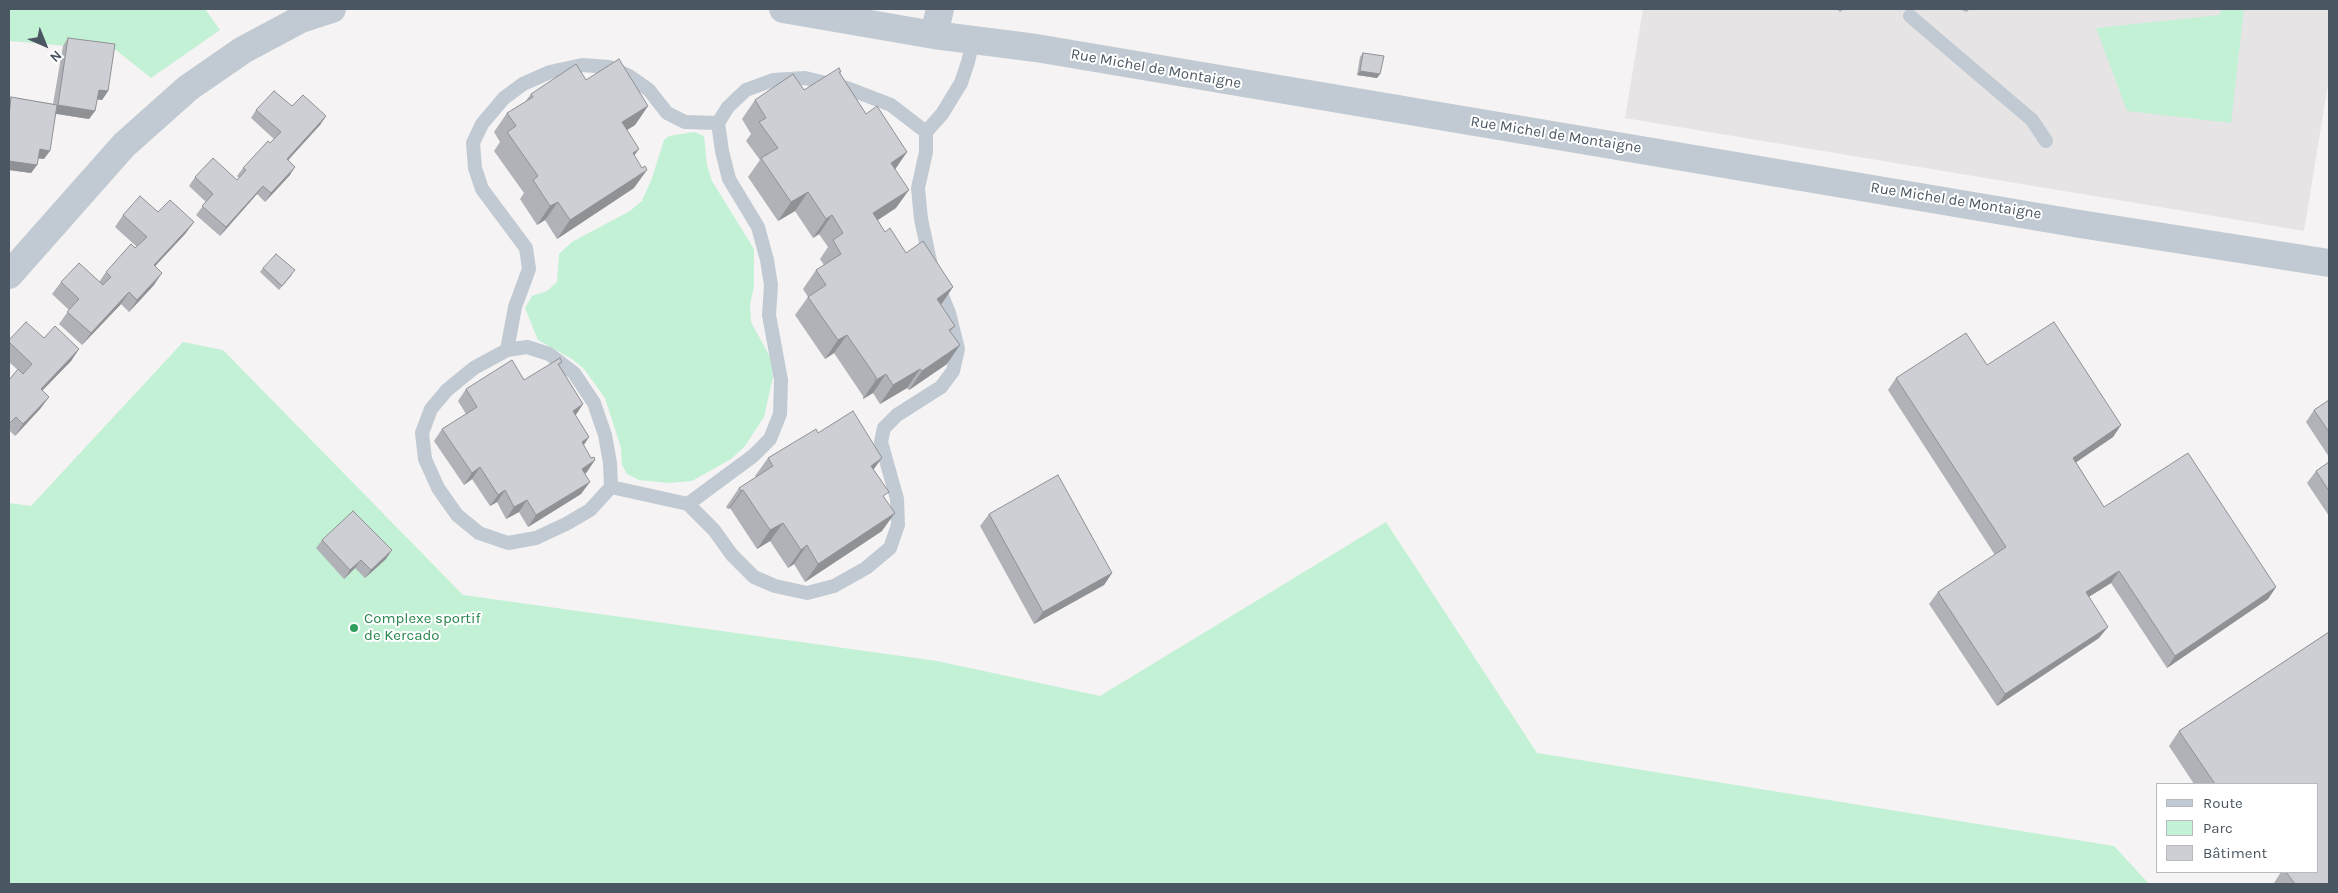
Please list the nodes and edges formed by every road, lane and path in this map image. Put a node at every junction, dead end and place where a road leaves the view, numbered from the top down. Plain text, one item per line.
1 (332, 9) edge
2 (783, 9) edge
3 (940, 9) edge
4 (827, 12) edge
5 (1910, 16) dead end
6 (934, 35) junction
7 (972, 40) junction
8 (718, 123) junction
9 (926, 132) junction
10 (2046, 141) dead end
11 (2329, 263) edge
12 (9, 275) edge
13 (507, 350) junction
14 (611, 486) junction
15 (688, 504) junction

1 - 12 street
2 - 4 street, Rue Michel de Montaigne
3 - 6 street
4 - 6 street, Rue Michel de Montaigne
5 - 10 lane
6 - 7 street, Rue Michel de Montaigne
7 - 9 lane
7 - 11 street, Rue Michel de Montaigne
8 - 9 lane
8 - 13 lane
8 - 15 lane
9 - 15 lane
13 - 14 lane
13 - 14 lane
14 - 15 lane

